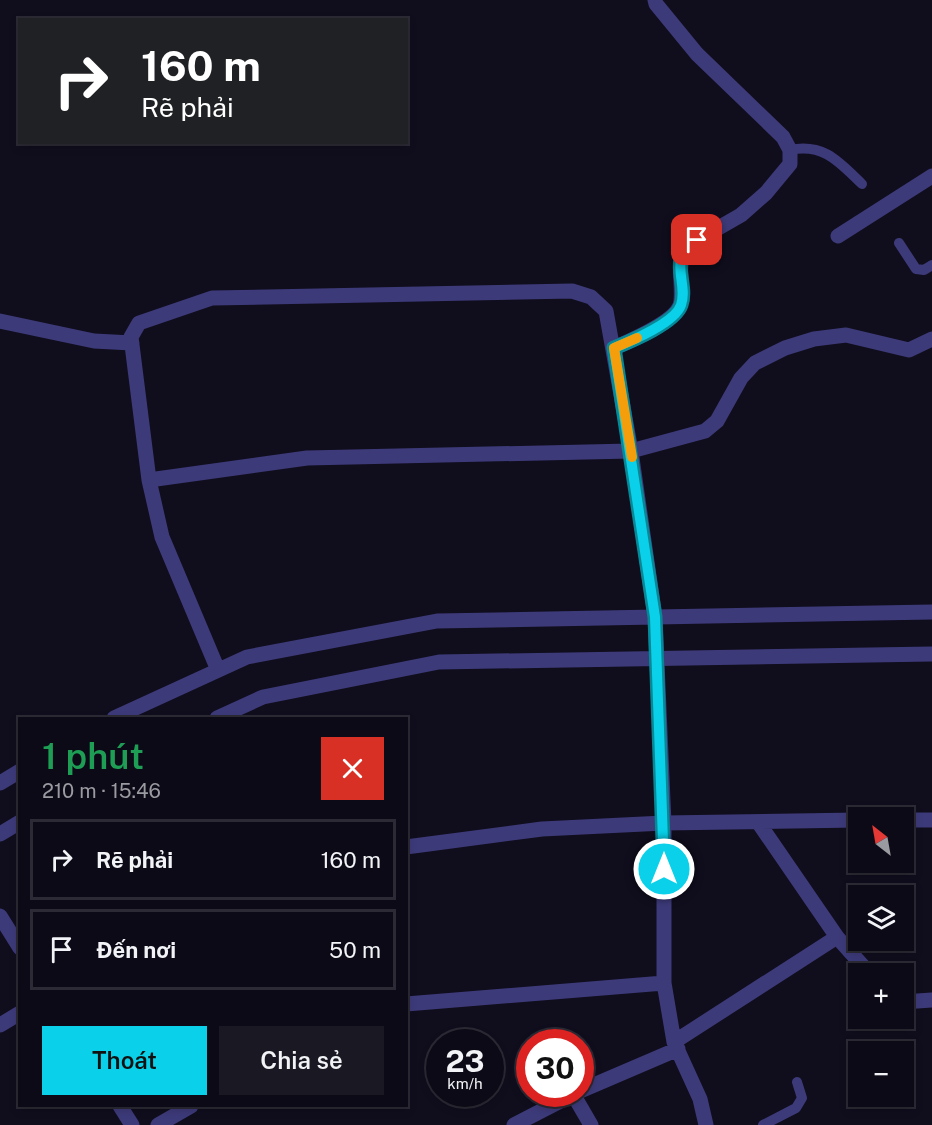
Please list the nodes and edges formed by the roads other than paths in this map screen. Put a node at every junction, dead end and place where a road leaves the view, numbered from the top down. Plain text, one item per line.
1 (656, 0) edge
2 (790, 150) junction
3 (932, 176) edge
4 (862, 184) dead end
5 (838, 236) dead end
6 (899, 243) dead end
7 (932, 265) edge
8 (0, 321) edge
9 (132, 344) junction
10 (930, 344) edge
11 (614, 348) junction
12 (631, 451) junction
13 (149, 480) junction
14 (932, 612) edge
15 (655, 617) junction
16 (932, 654) edge
17 (658, 658) junction
18 (218, 670) junction
19 (116, 717) edge
20 (219, 717) edge
21 (18, 772) edge
22 (0, 783) edge
23 (848, 820) edge
24 (914, 820) edge
25 (932, 820) edge
26 (758, 822) junction
27 (18, 823) edge
28 (664, 823) junction
29 (0, 834) edge
30 (408, 847) edge
31 (0, 916) edge
32 (837, 937) junction
33 (18, 945) edge
34 (860, 963) edge
35 (664, 983) junction
36 (932, 1000) edge
37 (914, 1001) edge
38 (408, 1004) edge
39 (18, 1014) edge
40 (0, 1025) edge
41 (676, 1046) junction
42 (797, 1082) dead end
43 (594, 1084) edge
44 (121, 1107) edge
45 (189, 1107) edge
46 (548, 1107) edge
47 (581, 1107) edge
48 (132, 1125) edge
49 (158, 1125) edge
50 (514, 1125) edge
51 (591, 1125) edge
52 (706, 1125) edge
53 (763, 1125) edge

1 - 2 street
2 - 4 lane
2 - 11 street
3 - 5 street
6 - 7 lane
8 - 9 street
9 - 11 street
9 - 13 street
10 - 12 street
11 - 12 street
12 - 13 street
12 - 15 street
13 - 18 street
14 - 15 street
15 - 17 street
15 - 18 street
16 - 17 street
17 - 20 street
17 - 28 street
18 - 19 street
21 - 22 street
23 - 26 street
24 - 25 street
26 - 28 street
26 - 32 street
27 - 29 street
28 - 30 street
28 - 35 street
31 - 33 street
32 - 34 street
32 - 41 street
35 - 38 street
35 - 41 street
36 - 37 street
39 - 40 street
41 - 43 street
41 - 52 street
42 - 53 lane
44 - 48 street
45 - 49 street
46 - 50 street
47 - 51 street

